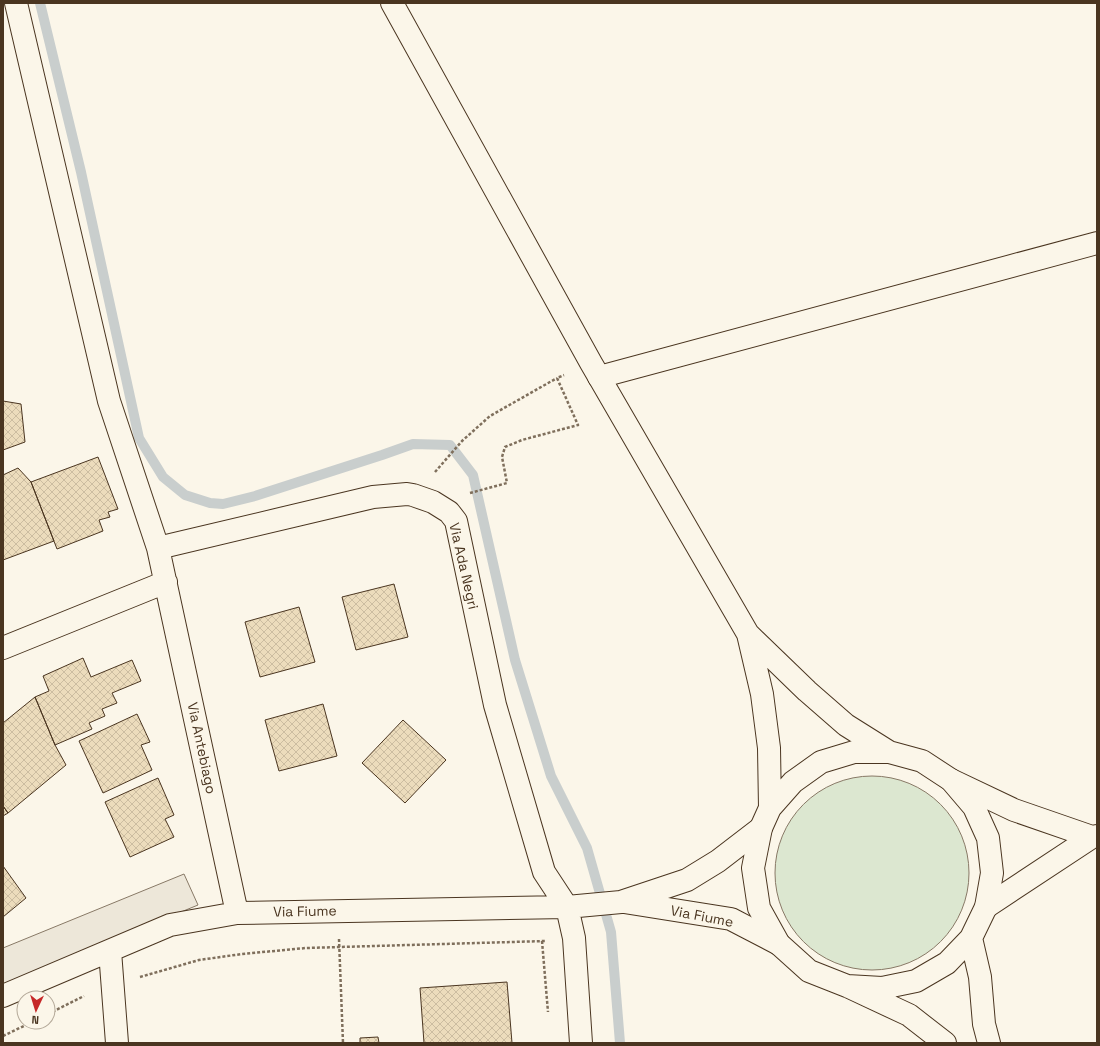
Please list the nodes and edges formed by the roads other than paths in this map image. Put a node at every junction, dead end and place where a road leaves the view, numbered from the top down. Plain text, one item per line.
1 (16, 3) edge
2 (392, 3) edge
3 (1097, 243) edge
4 (595, 370) junction
5 (158, 548) junction
6 (166, 582) junction
7 (748, 634) junction
8 (3, 648) edge
9 (889, 752) junction
10 (951, 780) junction
11 (770, 808) junction
12 (761, 828) junction
13 (1095, 837) edge
14 (619, 902) junction
15 (567, 907) junction
16 (986, 907) junction
17 (237, 913) junction
18 (971, 938) junction
19 (779, 944) junction
20 (110, 951) junction
21 (847, 986) junction
22 (3, 996) edge
23 (117, 1043) edge
24 (581, 1043) edge
25 (945, 1043) edge
26 (989, 1043) edge

1 - 5 street, Via Antebiago
2 - 4 street
3 - 4 street
4 - 7 street
5 - 6 street, Via Antebiago
5 - 15 street, Via Ada Negri
6 - 8 street
6 - 17 street, Via Antebiago
7 - 9 street
7 - 11 street
9 - 10 street
9 - 11 street
10 - 13 street
10 - 16 street
11 - 12 street
12 - 14 street, Via Fiume
12 - 19 street
13 - 16 street
14 - 15 street, Via Fiume
14 - 19 street, Via Fiume
15 - 17 street, Via Fiume
15 - 24 street
16 - 18 street
17 - 20 street, Via Fiume
18 - 21 street
18 - 26 street
19 - 21 street
20 - 22 street, Via Fiume
20 - 23 street
21 - 25 street

